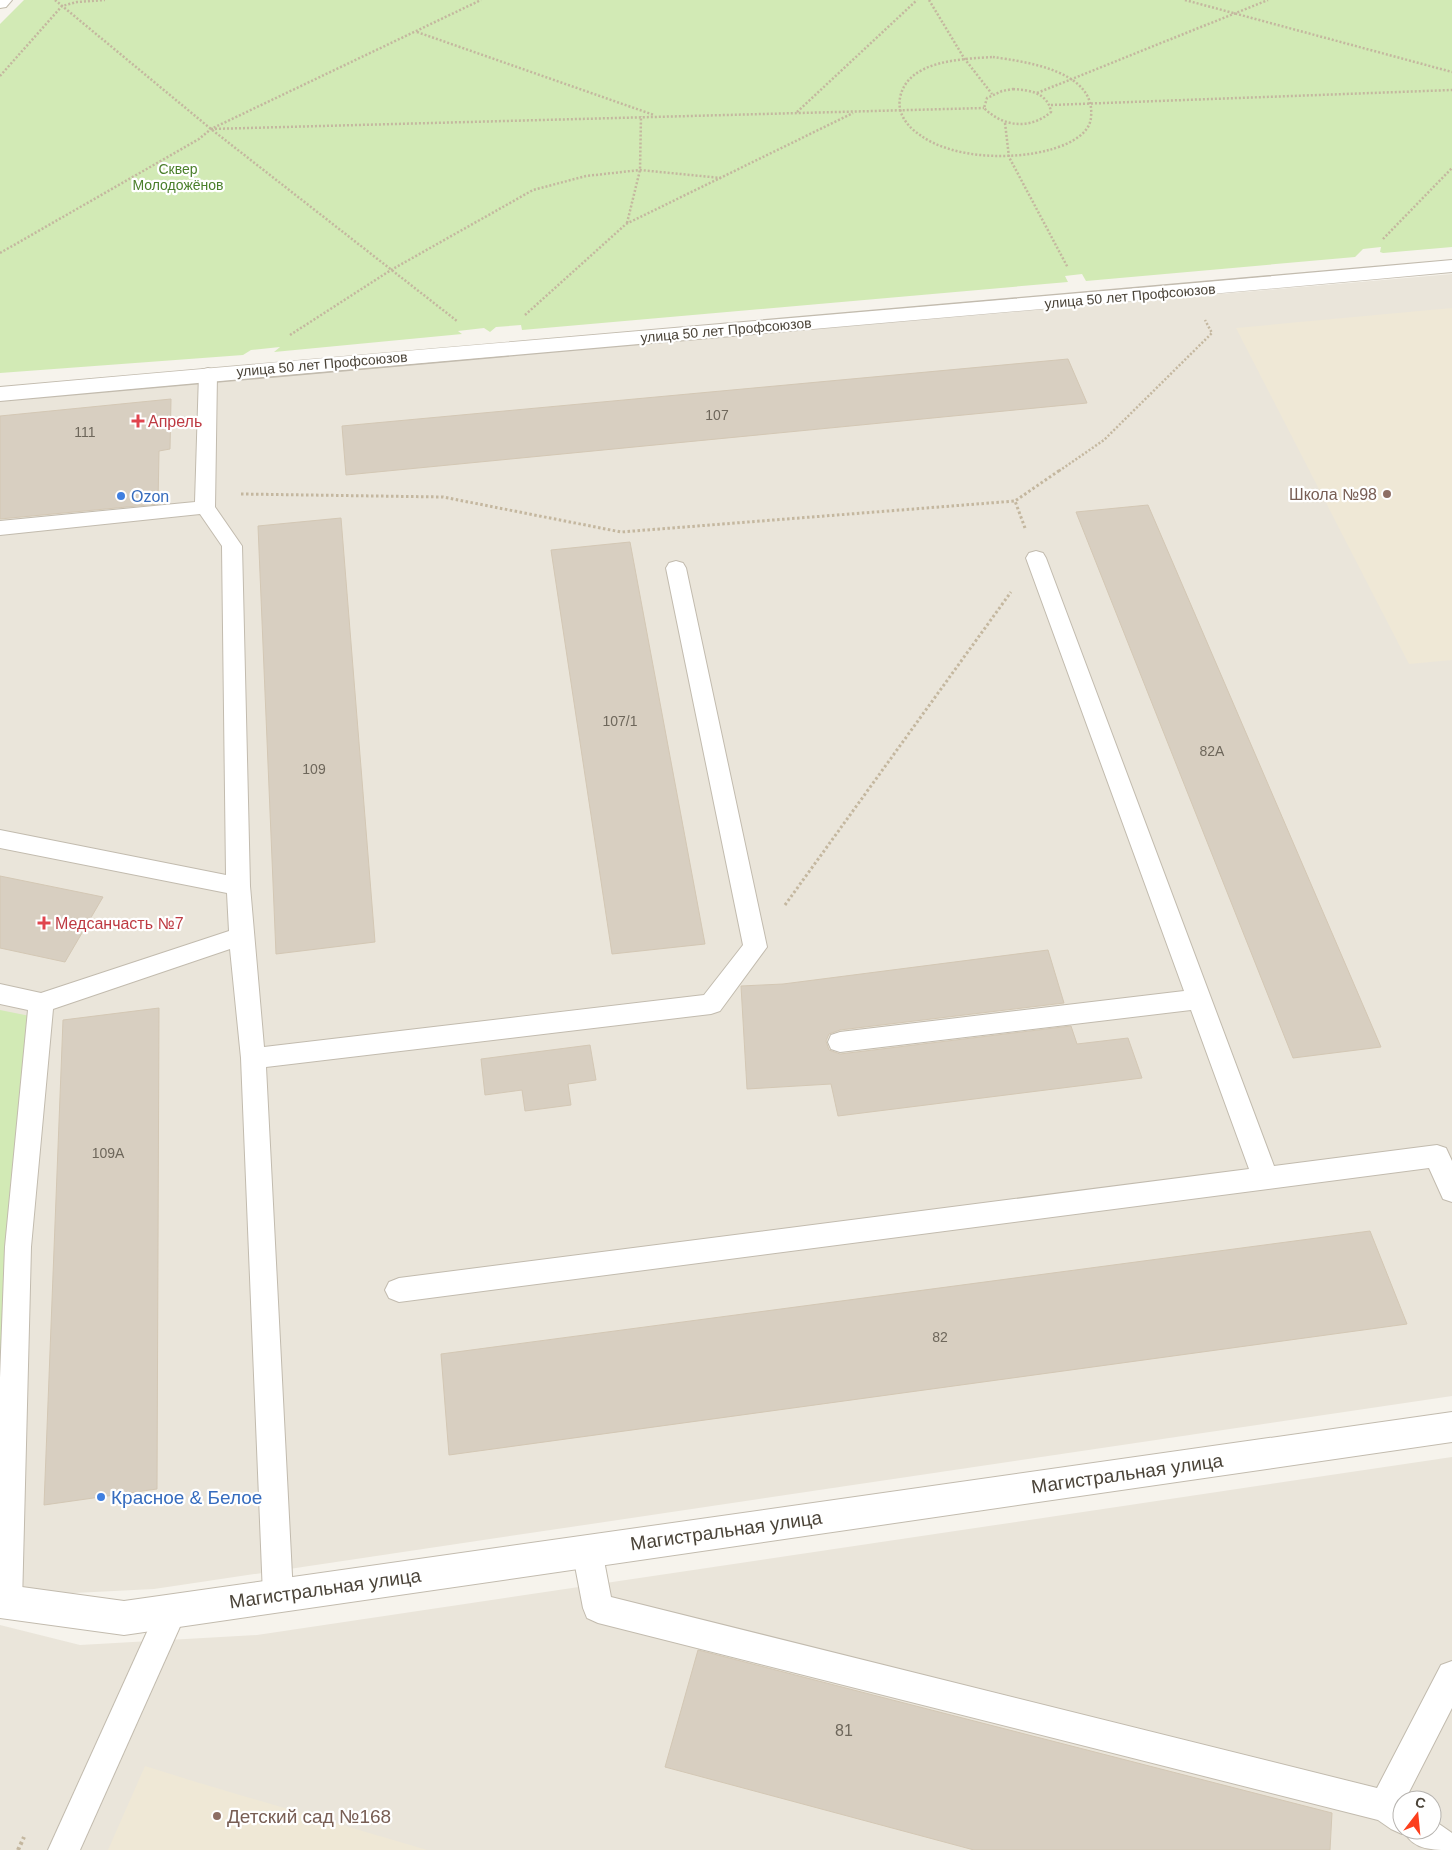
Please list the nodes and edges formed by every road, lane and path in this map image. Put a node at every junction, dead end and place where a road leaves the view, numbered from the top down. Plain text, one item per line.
1 (3, 0) edge
2 (55, 0) edge
3 (105, 0) edge
4 (481, 0) edge
5 (917, 0) edge
6 (929, 0) edge
7 (1185, 0) edge
8 (1268, 0) edge
9 (0, 3) edge
10 (62, 6) junction
11 (1231, 12) junction
12 (416, 32) junction
13 (964, 58) junction
14 (1452, 72) edge
15 (0, 76) edge
16 (1072, 80) junction
17 (1452, 90) edge
18 (1037, 93) junction
19 (992, 94) junction
20 (1093, 102) junction
21 (1051, 105) junction
22 (984, 108) junction
23 (899, 110) junction
24 (796, 112) junction
25 (856, 112) junction
26 (640, 116) junction
27 (657, 116) junction
28 (1005, 123) junction
29 (211, 129) junction
30 (1009, 157) junction
31 (1452, 168) edge
32 (640, 170) junction
33 (721, 178) junction
34 (626, 224) junction
35 (0, 253) edge
36 (1452, 266) edge
37 (391, 270) junction
38 (1349, 275) junction
39 (1189, 291) junction
40 (1084, 300) junction
41 (524, 316) dead end
42 (458, 321) dead end
43 (286, 338) dead end
44 (208, 374) junction
45 (0, 394) edge
46 (205, 500) junction
47 (1015, 501) junction
48 (0, 528) edge
49 (1036, 558) junction
50 (676, 568) dead end
51 (0, 839) edge
52 (238, 886) junction
53 (241, 936) junction
54 (755, 947) junction
55 (0, 994) edge
56 (1199, 999) junction
57 (41, 1002) junction
58 (840, 1042) dead end
59 (253, 1058) junction
60 (1265, 1178) junction
61 (1452, 1192) edge
62 (399, 1290) dead end
63 (1452, 1428) edge
64 (587, 1550) junction
65 (278, 1595) junction
66 (4, 1602) edge
67 (172, 1611) junction
68 (1452, 1676) edge
69 (1403, 1790) edge
70 (1392, 1811) edge
71 (1434, 1840) edge
72 (64, 1850) edge
73 (1449, 1850) edge

1 - 9 street
2 - 10 path
3 - 10 path
4 - 12 path
5 - 24 path
6 - 13 path
7 - 11 path
8 - 11 path
10 - 15 path
10 - 29 path
11 - 14 path
11 - 16 path
12 - 27 path
12 - 29 path
13 - 16 path
13 - 19 path
13 - 23 path
16 - 18 path
16 - 20 path
17 - 20 path
18 - 19 path
18 - 21 path
19 - 22 path
20 - 21 path
20 - 30 path
21 - 28 path
22 - 23 path
22 - 28 path
23 - 25 path
23 - 30 path
24 - 25 path
24 - 27 path
25 - 33 path
26 - 27 path
26 - 29 path
26 - 32 path
28 - 30 path
29 - 35 path
29 - 37 path
30 - 40 path
31 - 38 path
32 - 33 path
32 - 34 path
32 - 37 path
33 - 34 path
34 - 41 path
36 - 38 street, улица 50 лет Профсоюзов
37 - 42 path
37 - 43 path
38 - 39 street, улица 50 лет Профсоюзов
39 - 40 street, улица 50 лет Профсоюзов
39 - 47 path
40 - 44 street, улица 50 лет Профсоюзов
44 - 45 street, улица 50 лет Профсоюзов
44 - 46 lane
46 - 47 path
46 - 48 lane
46 - 52 lane
47 - 49 path
49 - 54 path
49 - 56 lane
50 - 54 lane
51 - 52 lane
52 - 53 lane
53 - 57 lane
53 - 59 lane
54 - 59 lane
55 - 57 lane
56 - 58 lane
56 - 60 lane
57 - 66 lane
59 - 65 lane
60 - 61 lane
60 - 62 lane
63 - 64 street, Магистральная улица
64 - 65 street, Магистральная улица
64 - 70 lane
65 - 67 street, Магистральная улица
66 - 67 street, Магистральная улица
67 - 72 lane
68 - 69 lane
71 - 73 lane

